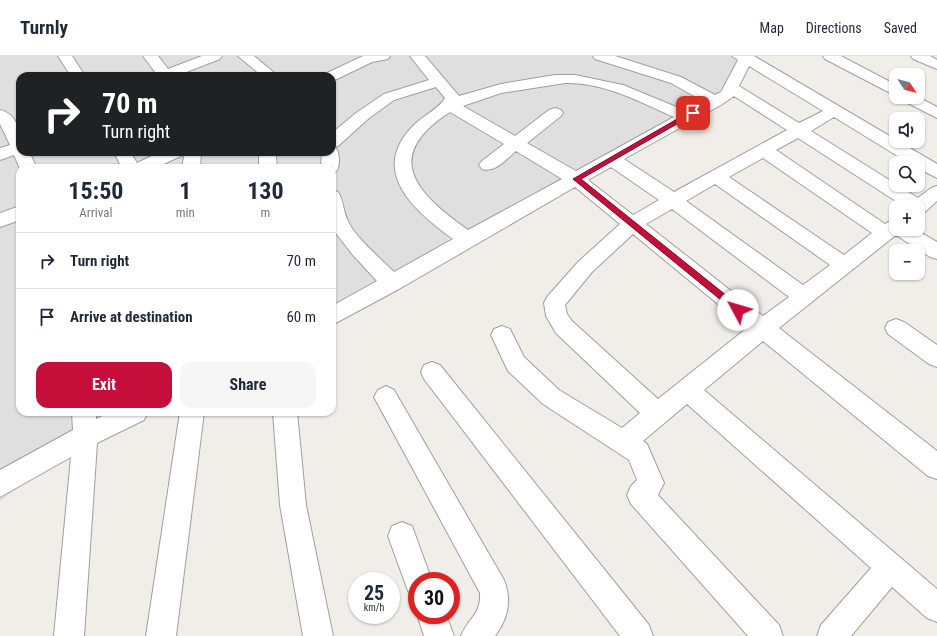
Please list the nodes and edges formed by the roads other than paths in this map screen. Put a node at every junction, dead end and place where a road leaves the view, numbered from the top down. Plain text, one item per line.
1 (65, 56) edge
2 (150, 56) edge
3 (215, 56) edge
4 (244, 56) edge
5 (383, 56) edge
6 (417, 56) edge
7 (600, 56) edge
8 (830, 56) edge
9 (918, 56) edge
10 (744, 57) edge
11 (937, 65) edge
12 (75, 72) edge
13 (163, 72) edge
14 (173, 72) edge
15 (266, 72) edge
16 (336, 74) edge
17 (438, 82) junction
18 (889, 87) edge
19 (732, 88) junction
20 (716, 102) junction
21 (920, 104) edge
22 (450, 106) junction
23 (834, 111) junction
24 (555, 113) dead end
25 (937, 113) edge
26 (0, 115) edge
27 (686, 117) junction
28 (799, 131) junction
29 (336, 139) edge
30 (16, 141) edge
31 (515, 144) junction
32 (16, 151) edge
33 (765, 151) junction
34 (0, 154) edge
35 (166, 156) edge
36 (611, 159) junction
37 (149, 164) edge
38 (488, 165) dead end
39 (937, 172) edge
40 (717, 177) junction
41 (576, 179) junction
42 (937, 192) edge
43 (673, 200) junction
44 (907, 200) edge
45 (925, 201) edge
46 (336, 212) edge
47 (16, 214) edge
48 (0, 220) edge
49 (632, 224) junction
50 (889, 225) edge
51 (889, 232) edge
52 (908, 236) edge
53 (468, 240) junction
54 (937, 252) edge
55 (844, 265) junction
56 (392, 283) junction
57 (804, 297) junction
58 (336, 314) edge
59 (896, 328) dead end
60 (762, 329) junction
61 (502, 335) dead end
62 (937, 357) edge
63 (432, 372) dead end
64 (688, 390) junction
65 (386, 398) dead end
66 (658, 414) junction
67 (119, 416) edge
68 (191, 416) edge
69 (285, 416) edge
70 (84, 424) edge
71 (623, 442) junction
72 (937, 467) edge
73 (0, 484) edge
74 (402, 536) dead end
75 (890, 567) junction
76 (415, 572) edge
77 (937, 608) edge
78 (434, 624) edge
79 (69, 636) edge
80 (161, 636) edge
81 (318, 636) edge
82 (439, 636) edge
83 (476, 636) edge
84 (638, 636) edge
85 (768, 636) edge
86 (832, 636) edge

1 - 12 street
2 - 13 street
3 - 14 street
4 - 15 street
5 - 16 street
6 - 17 street
7 - 20 street
8 - 18 street
9 - 11 street
10 - 19 street
10 - 23 street
17 - 22 street
17 - 29 street
19 - 20 street
19 - 28 street
20 - 27 street
21 - 25 street
22 - 27 street
22 - 31 street
22 - 53 street
23 - 28 street
23 - 39 street
24 - 31 street
26 - 30 street
27 - 36 street
28 - 33 street
28 - 44 street
31 - 38 street
31 - 41 street
32 - 34 street
33 - 40 street
33 - 50 street
35 - 37 street
36 - 41 street
36 - 43 street
40 - 43 street
40 - 55 street
41 - 49 street
41 - 53 street
42 - 45 street
43 - 49 street
43 - 57 street
46 - 56 street
47 - 48 street
49 - 60 street
49 - 66 street
51 - 55 street
52 - 54 street
53 - 56 street
55 - 57 street
56 - 58 street
57 - 60 street
59 - 62 street
60 - 64 street
60 - 72 street
61 - 71 street
63 - 84 street
64 - 66 street
64 - 75 street
65 - 83 street
66 - 71 street
67 - 70 street
68 - 80 street
69 - 81 street
70 - 73 street
70 - 79 street
71 - 85 street
74 - 76 street
75 - 77 street
75 - 86 street
78 - 82 street

